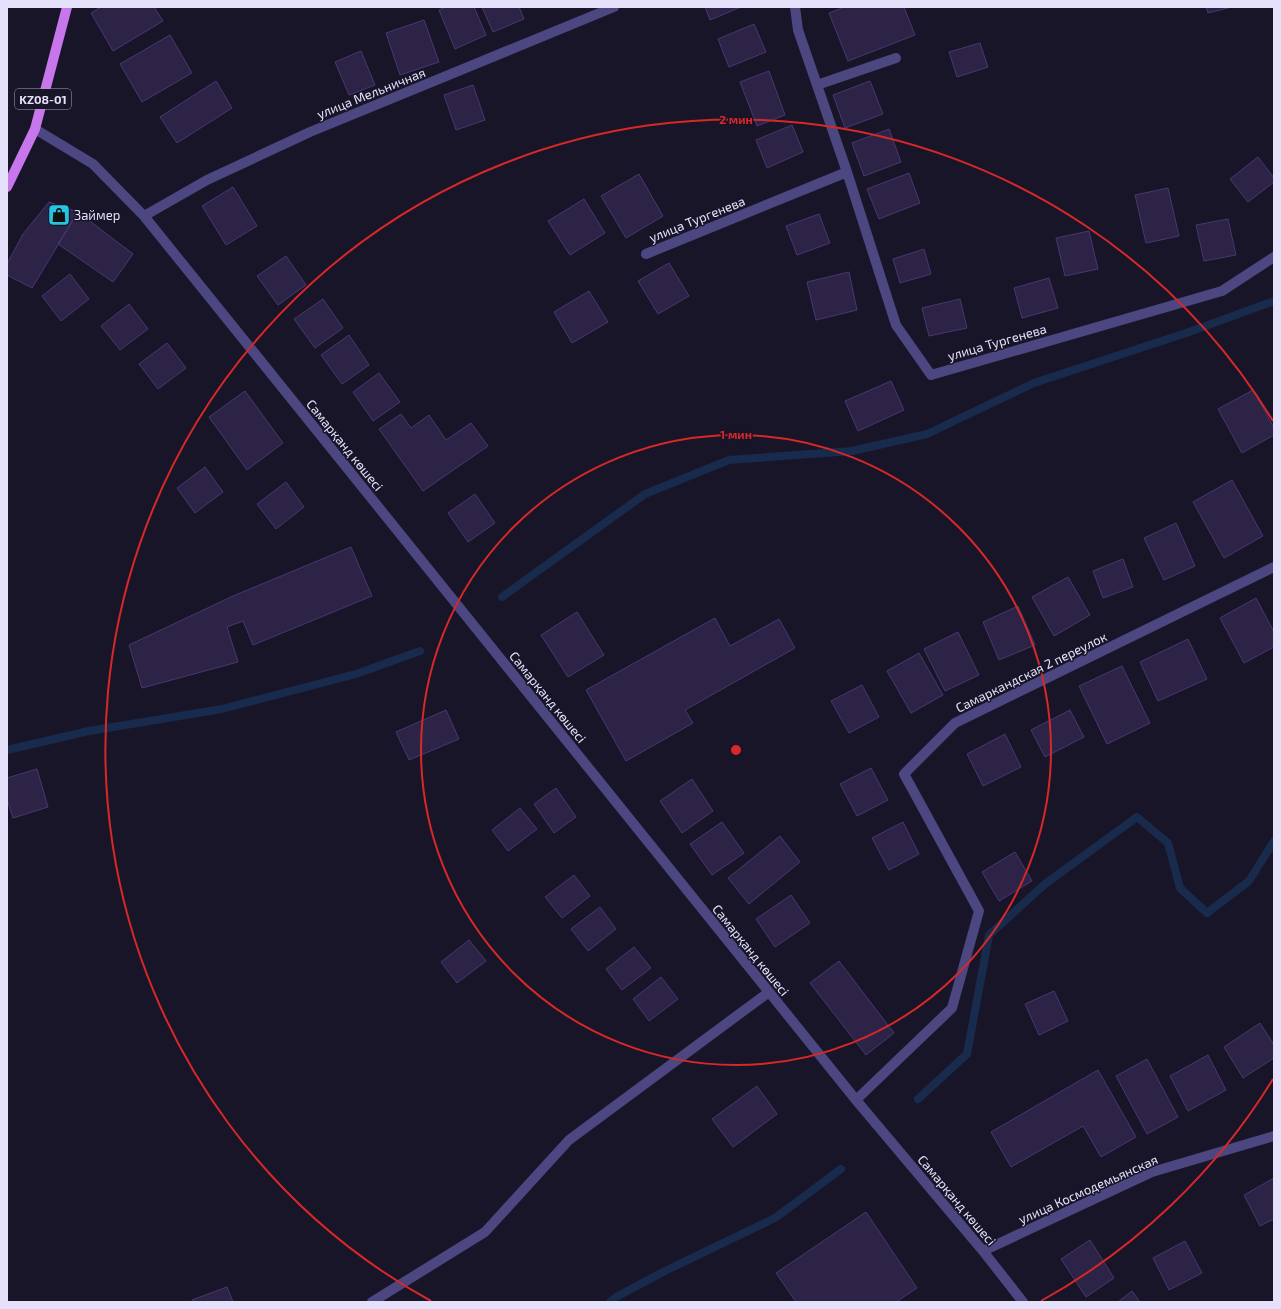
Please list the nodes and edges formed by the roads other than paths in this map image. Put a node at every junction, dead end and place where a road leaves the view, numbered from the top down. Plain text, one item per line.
1 (67, 7) edge
2 (614, 7) edge
3 (795, 7) edge
4 (896, 58) dead end
5 (817, 85) junction
6 (35, 129) junction
7 (847, 172) junction
8 (7, 187) edge
9 (144, 216) junction
10 (646, 254) dead end
11 (1274, 257) edge
12 (1274, 567) edge
13 (769, 992) junction
14 (856, 1100) junction
15 (1274, 1136) edge
16 (983, 1251) junction
17 (372, 1302) edge
18 (1023, 1302) edge

1 - 6 main road, KZ08-01
2 - 9 street, улица Мельничная
3 - 5 street, улица Тургенева
4 - 5 street
5 - 7 street, улица Тургенева
6 - 8 main road, KZ08-01
6 - 9 street, Самарқанд көшесі
7 - 10 street, улица Тургенева
7 - 11 street, улица Тургенева
9 - 13 street, Самарқанд көшесі
12 - 14 street, Самаркандская 2 переулок
13 - 14 street, Самарқанд көшесі
13 - 17 street
14 - 16 street, Самарқанд көшесі
15 - 16 street, улица Космодемьянская
16 - 18 street, Самарқанд көшесі

